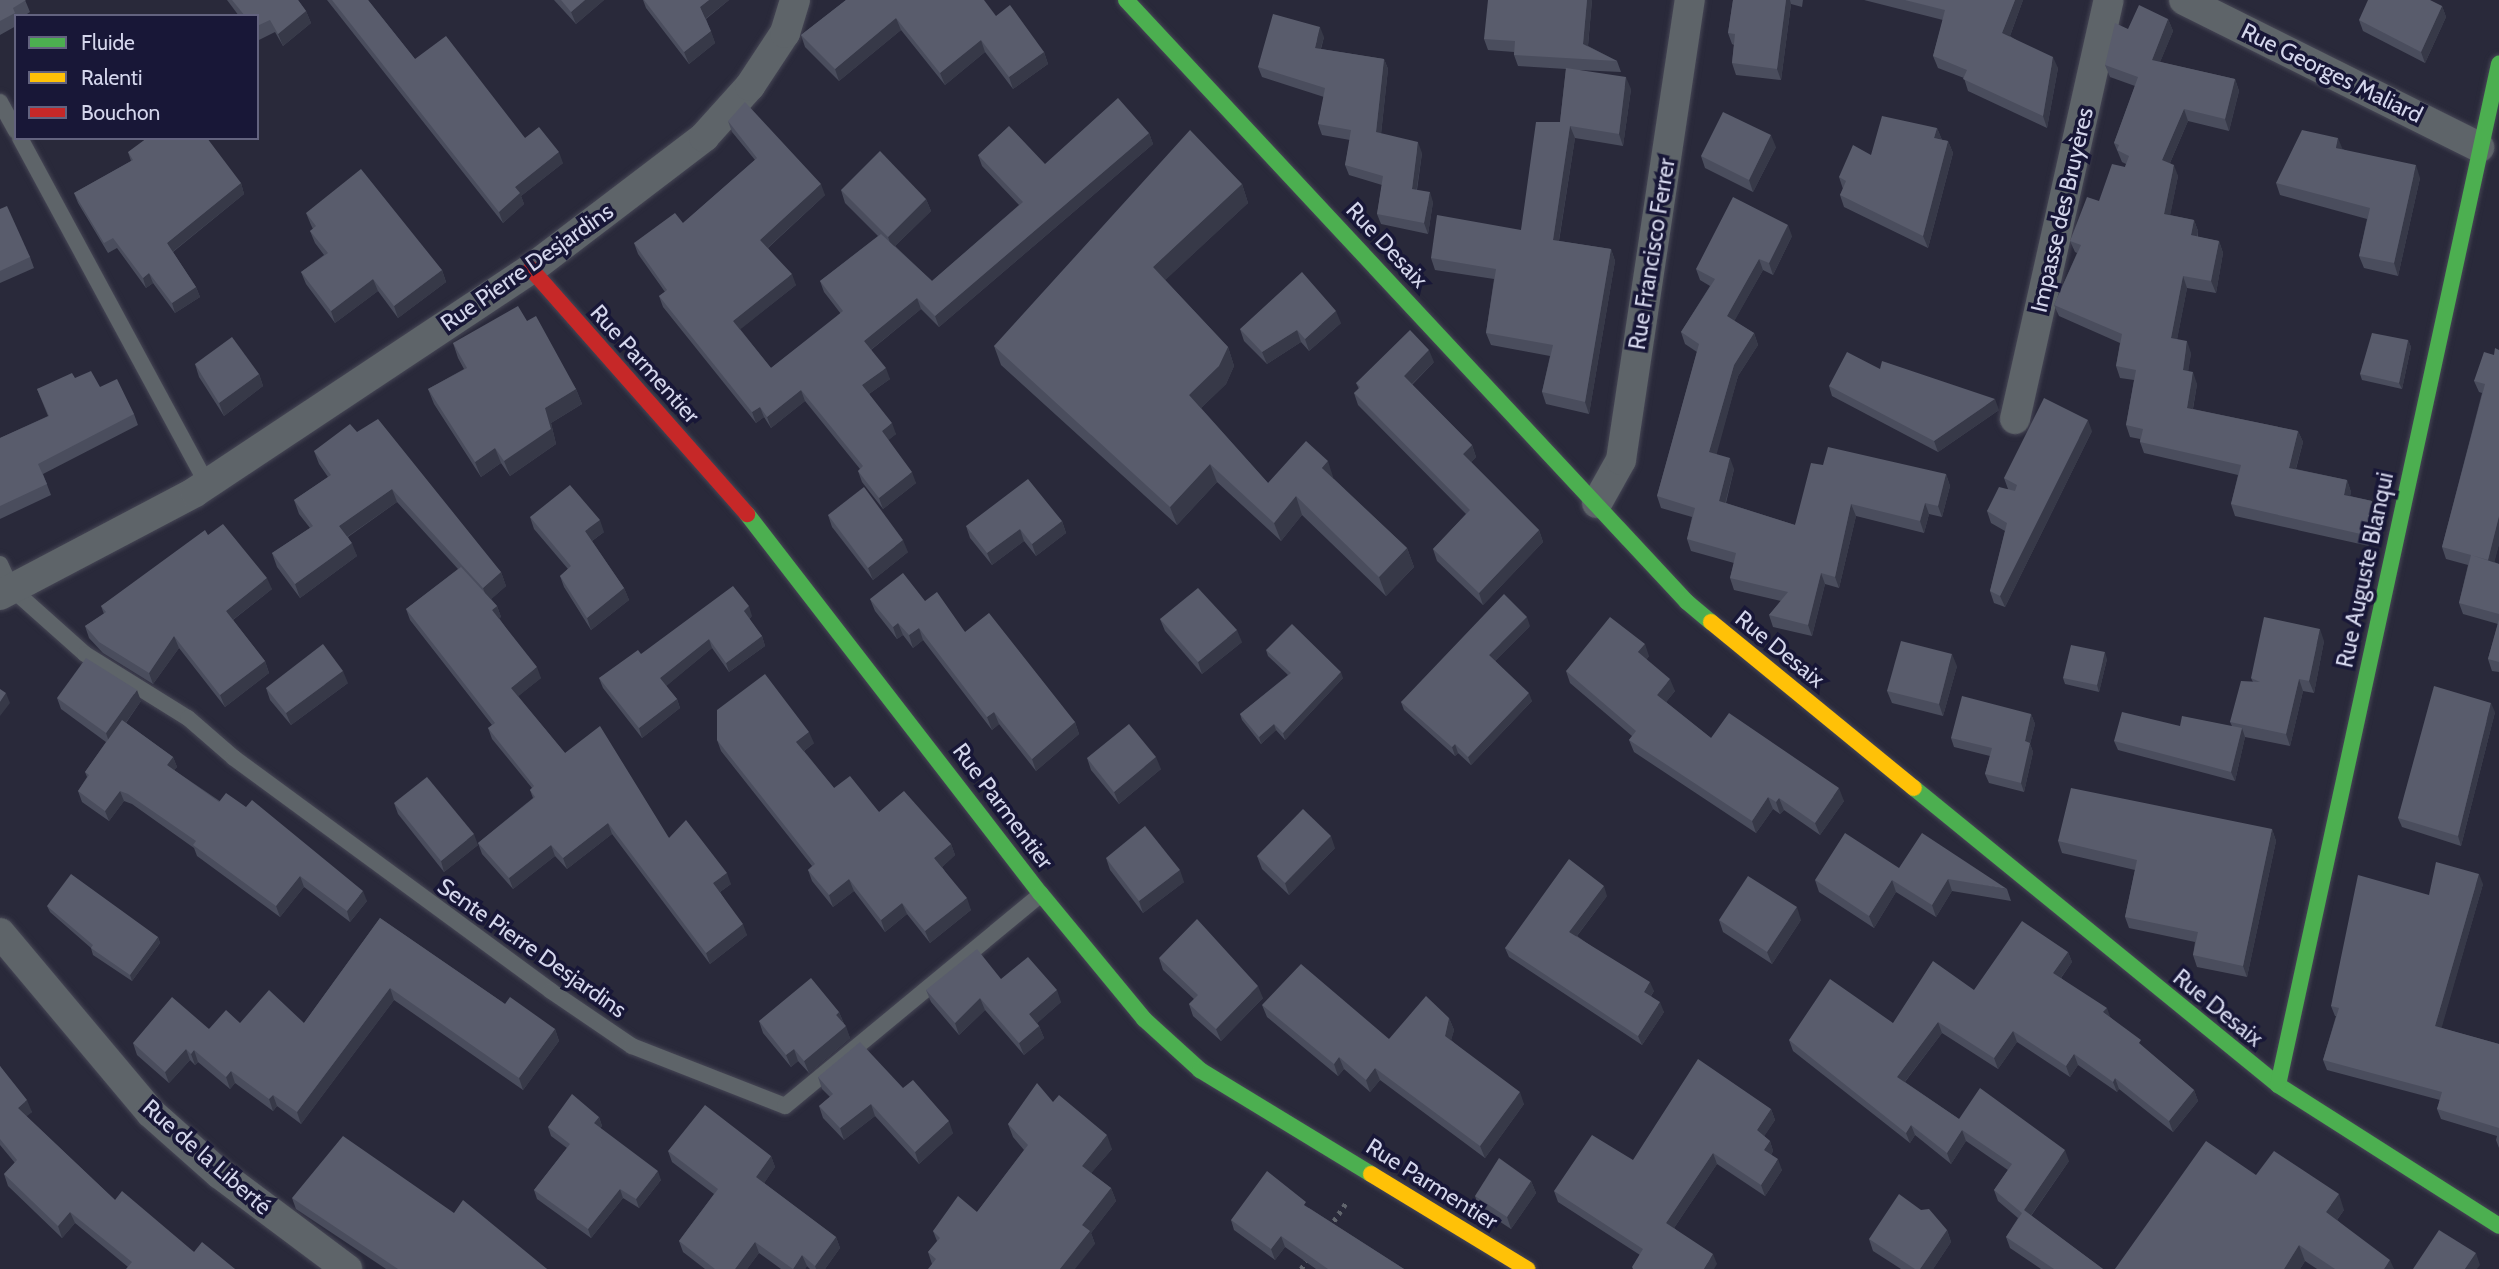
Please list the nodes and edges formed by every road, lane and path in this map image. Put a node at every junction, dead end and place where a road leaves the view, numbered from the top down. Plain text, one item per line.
1 (795, 0) edge
2 (1126, 0) edge
3 (1690, 0) edge
4 (2109, 0) edge
5 (2184, 0) edge
6 (2499, 64) edge
7 (0, 102) edge
8 (14, 127) edge
9 (21, 140) edge
10 (2479, 147) junction
11 (531, 269) junction
12 (2015, 419) dead end
13 (207, 484) junction
14 (1597, 503) junction
15 (4, 582) edge
16 (1041, 894) junction
17 (0, 933) edge
18 (2277, 1085) junction
19 (1368, 1170) junction
20 (2499, 1226) edge
21 (1323, 1236) edge
22 (1315, 1247) edge
23 (347, 1269) edge
24 (1301, 1269) edge
25 (1527, 1269) edge

1 - 11 street, Rue Pierre Desjardins
2 - 14 street, Rue Desaix
3 - 14 street, Rue Francisco Ferrer
4 - 12 street, Impasse des Bruyères
5 - 10 street, Rue Georges Maliard
6 - 10 street, Rue Auguste Blanqui
7 - 8 lane
9 - 13 lane
10 - 18 street, Rue Auguste Blanqui
11 - 13 street, Rue Pierre Desjardins
11 - 16 street, Rue Parmentier
13 - 15 street, Rue Pierre Desjardins
14 - 18 street, Rue Desaix
15 - 16 lane, Sente Pierre Desjardins
16 - 19 street, Rue Parmentier
17 - 23 street, Rue de la Liberté
18 - 20 street, Rue Desaix
19 - 21 path
19 - 25 street, Rue Parmentier
22 - 24 path

